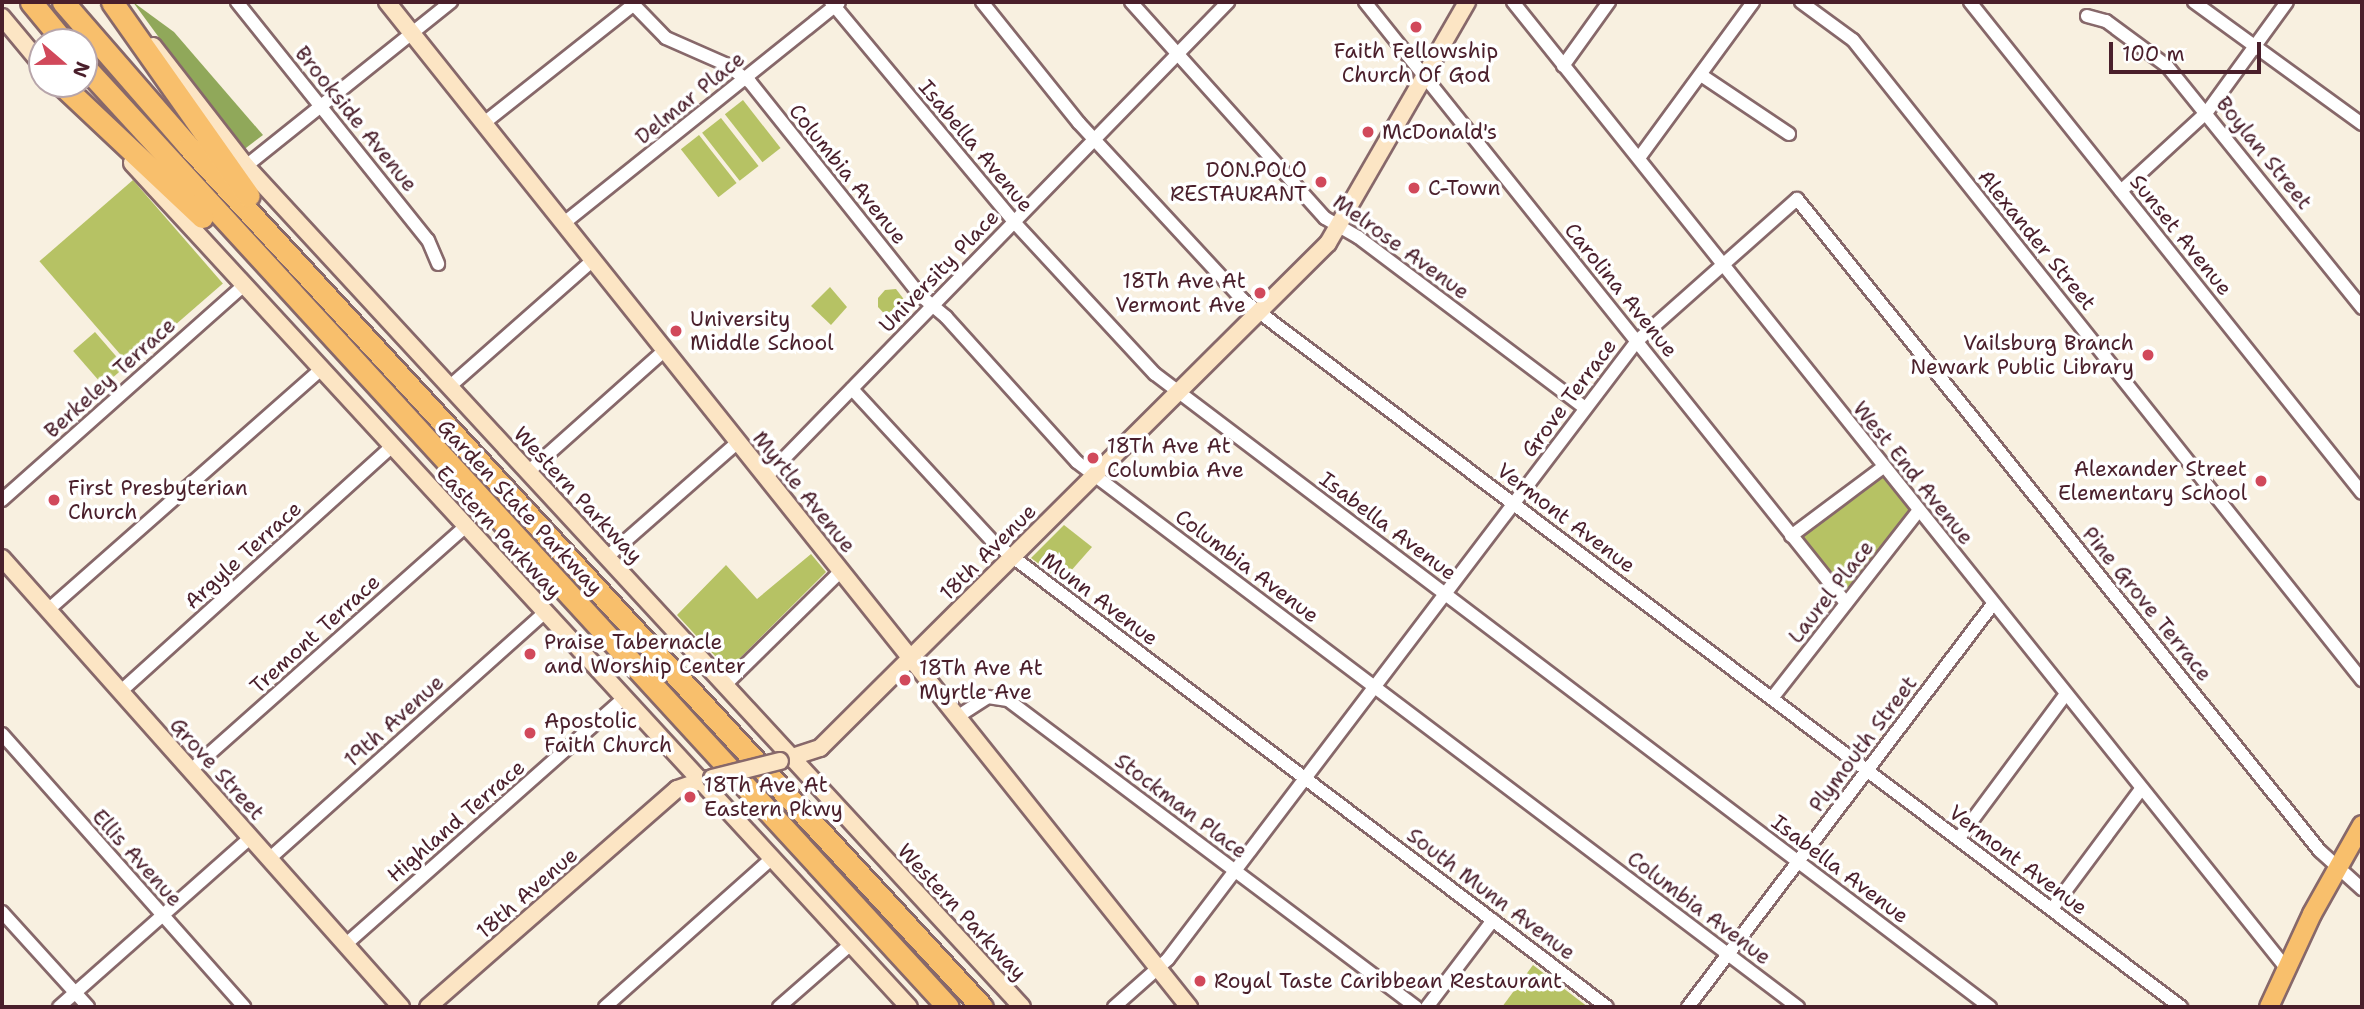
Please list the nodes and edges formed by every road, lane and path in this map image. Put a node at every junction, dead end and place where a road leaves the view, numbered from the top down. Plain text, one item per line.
1 (31, 2) edge
2 (63, 2) edge
3 (113, 2) edge
4 (237, 2) edge
5 (387, 2) edge
6 (451, 2) edge
7 (982, 2) edge
8 (1131, 2) edge
9 (1228, 2) edge
10 (1365, 2) edge
11 (1467, 2) edge
12 (1513, 2) edge
13 (1609, 2) edge
14 (1753, 2) edge
15 (1801, 2) edge
16 (1970, 2) edge
17 (2194, 2) edge
18 (2287, 2) edge
19 (632, 3) edge
20 (836, 3) edge
21 (2087, 16) dead end
22 (2, 17) edge
23 (52, 28) edge
24 (412, 33) junction
25 (2255, 46) junction
26 (28, 48) edge
27 (1175, 56) junction
28 (1563, 66) junction
29 (1701, 75) junction
30 (1424, 76) junction
31 (746, 78) junction
32 (98, 81) edge
33 (73, 98) edge
34 (75, 98) edge
35 (320, 107) junction
36 (2207, 112) junction
37 (484, 123) junction
38 (2362, 124) edge
39 (1788, 134) dead end
40 (1095, 139) junction
41 (1639, 158) junction
42 (246, 166) junction
43 (2121, 191) junction
44 (1797, 199) joint
45 (1014, 222) junction
46 (564, 223) junction
47 (1340, 227) junction
48 (593, 260) junction
49 (1721, 262) junction
50 (438, 264) dead end
51 (306, 274) junction
52 (244, 285) junction
53 (932, 306) junction
54 (2362, 308) edge
55 (1260, 311) junction
56 (326, 333) junction
57 (1636, 341) junction
58 (665, 350) junction
59 (321, 369) junction
60 (449, 387) junction
61 (852, 389) junction
62 (1178, 392) junction
63 (1585, 408) junction
64 (738, 442) junction
65 (392, 446) junction
66 (1882, 468) junction
67 (528, 472) junction
68 (1095, 475) junction
69 (766, 477) junction
70 (2362, 493) edge
71 (2, 500) edge
72 (1514, 503) junction
73 (1919, 510) junction
74 (466, 526) junction
75 (1791, 536) junction
76 (607, 557) junction
77 (1012, 557) junction
78 (2, 558) edge
79 (841, 571) junction
80 (1445, 594) junction
81 (1846, 603) junction
82 (1993, 604) junction
83 (48, 610) junction
84 (545, 612) junction
85 (910, 658) junction
86 (2362, 680) edge
87 (725, 685) junction
88 (1375, 686) junction
89 (120, 692) junction
90 (2066, 694) junction
91 (1773, 697) junction
92 (624, 698) junction
93 (957, 717) junction
94 (2, 734) edge
95 (786, 759) junction
96 (1868, 770) junction
97 (190, 771) junction
98 (1305, 778) junction
99 (705, 779) junction
100 (2141, 789) junction
101 (1350, 812) joint
102 (2362, 825) edge
103 (250, 838) junction
104 (1959, 838) junction
105 (772, 858) junction
106 (269, 859) junction
107 (1798, 862) junction
108 (2337, 868) junction
109 (1234, 870) junction
110 (2362, 889) edge
111 (2052, 909) junction
112 (2, 912) edge
113 (163, 916) junction
114 (1493, 920) junction
115 (919, 940) junction
116 (850, 944) junction
117 (345, 945) junction
118 (1728, 954) junction
119 (2286, 968) junction
120 (1157, 969) junction
121 (75, 993) junction
122 (59, 1007) edge
123 (88, 1007) edge
124 (244, 1007) edge
125 (401, 1007) edge
126 (428, 1007) edge
127 (605, 1007) edge
128 (779, 1007) edge
129 (909, 1007) edge
130 (948, 1007) edge
131 (982, 1007) edge
132 (992, 1007) edge
133 (1022, 1007) edge
134 (1114, 1007) edge
135 (1189, 1007) edge
136 (1416, 1007) edge
137 (1427, 1007) edge
138 (1608, 1007) edge
139 (1688, 1007) edge
140 (1798, 1007) edge
141 (1990, 1007) edge
142 (2181, 1007) edge
143 (2269, 1007) edge

1 - 23 highway
2 - 51 highway, Garden State Parkway
3 - 42 main road, Western Parkway
3 - 51 highway
4 - 35 street, Brookside Avenue
5 - 24 main road, Myrtle Avenue
6 - 24 street
7 - 40 street, Vermont Avenue
8 - 27 street, Melrose Avenue
9 - 27 street, University Place
10 - 30 street, Carolina Avenue
11 - 30 main road, 18th Avenue
12 - 28 street, West End Avenue
13 - 28 street
14 - 29 street
15 - 86 street, Alexander Street
16 - 43 street, Sunset Avenue
17 - 25 street
18 - 25 street
19 - 31 street
19 - 37 street
20 - 31 street, Delmar Place
20 - 45 street, Isabella Avenue
21 - 36 street, Boylan Street
22 - 26 main road
24 - 35 street
24 - 37 main road, Myrtle Avenue
25 - 36 street
25 - 38 street
27 - 40 street, University Place
27 - 47 street, Melrose Avenue
28 - 41 street, West End Avenue
29 - 39 street
29 - 41 street
30 - 47 main road, 18th Avenue
30 - 57 street, Carolina Avenue
31 - 46 street, Delmar Place
31 - 53 street, Columbia Avenue
32 - 56 highway, Garden State Parkway
33 - 52 main road, Eastern Parkway
34 - 56 highway
35 - 42 street
35 - 50 street, Brookside Avenue
36 - 43 street
36 - 54 street, Boylan Street
37 - 46 main road, Myrtle Avenue
40 - 45 street, University Place
40 - 55 street, Vermont Avenue
41 - 49 street, West End Avenue
42 - 60 main road, Western Parkway
43 - 70 street, Sunset Avenue
44 - 49 street, Grove Terrace
44 - 108 street, Pine Grove Terrace
45 - 53 street, University Place
45 - 62 street, Isabella Avenue
46 - 48 main road, Myrtle Avenue
47 - 55 main road, 18th Avenue
47 - 63 street, Melrose Avenue
48 - 58 main road, Myrtle Avenue
48 - 60 street
49 - 57 street, Grove Terrace
49 - 66 street, West End Avenue
51 - 115 highway, Garden State Parkway
52 - 59 main road, Eastern Parkway
52 - 71 street, Berkeley Terrace
53 - 61 street, University Place
53 - 68 street, Columbia Avenue
55 - 62 main road, 18th Avenue
55 - 72 street, Vermont Avenue
56 - 130 highway, Garden State Parkway
57 - 63 street, Grove Terrace
57 - 75 street, Carolina Avenue
58 - 64 main road, Myrtle Avenue
58 - 67 street
59 - 65 main road, Eastern Parkway
59 - 83 street
60 - 67 main road, Western Parkway
61 - 69 street, University Place
61 - 77 street, Munn Avenue
62 - 68 main road, 18th Avenue
62 - 80 street, Isabella Avenue
63 - 72 street, Grove Terrace
64 - 69 main road, Myrtle Avenue
64 - 76 street
65 - 74 main road, Eastern Parkway
65 - 89 street, Argyle Terrace
66 - 73 street, West End Avenue
66 - 75 street
67 - 76 main road, Western Parkway
68 - 77 main road, 18th Avenue
68 - 88 street, Columbia Avenue
69 - 79 main road, Myrtle Avenue
72 - 80 street, Grove Terrace
72 - 91 street, Vermont Avenue
73 - 81 street, Laurel Place
73 - 82 street, West End Avenue
74 - 84 main road, Eastern Parkway
74 - 97 street, Tremont Terrace
75 - 81 street, Carolina Avenue
76 - 87 main road, Western Parkway
77 - 85 main road, 18th Avenue
77 - 98 street, Munn Avenue
78 - 83 main road, Grove Street
79 - 85 main road, Myrtle Avenue
79 - 87 street
80 - 88 street, Grove Terrace
80 - 107 street, Isabella Avenue
81 - 91 street, Laurel Place
82 - 90 street, West End Avenue
82 - 96 street, Plymouth Street
83 - 89 main road, Grove Street
84 - 92 main road, Eastern Parkway
84 - 106 street, 19th Avenue
85 - 93 main road, Myrtle Avenue
85 - 95 main road, 18th Avenue
87 - 95 main road, Western Parkway
88 - 98 street, Grove Terrace
88 - 118 street, Columbia Avenue
89 - 97 main road, Grove Street
90 - 100 street, West End Avenue
90 - 104 street
91 - 96 street, Vermont Avenue
92 - 99 main road, Eastern Parkway
92 - 117 street, Highland Terrace
93 - 109 street, Stockman Place
93 - 120 main road, Myrtle Avenue
94 - 113 street, Ellis Avenue
95 - 99 main road, 18th Avenue, bridge
95 - 133 main road, Western Parkway
96 - 104 street, Vermont Avenue
96 - 107 street, Plymouth Street
97 - 103 main road, Grove Street
98 - 101 street, Munn Avenue
98 - 109 street, Grove Terrace
99 - 105 main road, Eastern Parkway
99 - 126 main road, 18th Avenue
100 - 111 street
100 - 119 street, West End Avenue
101 - 114 street, South Munn Avenue
102 - 108 main road
103 - 106 main road, Grove Street
103 - 113 street
104 - 111 street, Vermont Avenue
105 - 116 main road, Eastern Parkway
105 - 127 street
106 - 117 main road, Grove Street
107 - 118 street, Plymouth Street
107 - 141 street, Isabella Avenue
108 - 110 street, Pine Grove Terrace
108 - 119 main road
109 - 120 street, Grove Terrace
109 - 136 street, Stockman Place
111 - 142 street, Vermont Avenue
112 - 121 street
113 - 121 street
113 - 124 street, Ellis Avenue
114 - 137 street
114 - 138 street, South Munn Avenue
115 - 131 highway, Garden State Parkway
115 - 132 highway
116 - 128 street
116 - 129 main road, Eastern Parkway
117 - 125 main road, Grove Street
118 - 139 street, Plymouth Street
118 - 140 street, Columbia Avenue
119 - 143 main road
120 - 134 street, Grove Terrace
120 - 135 main road, Myrtle Avenue
121 - 122 street
121 - 123 street

